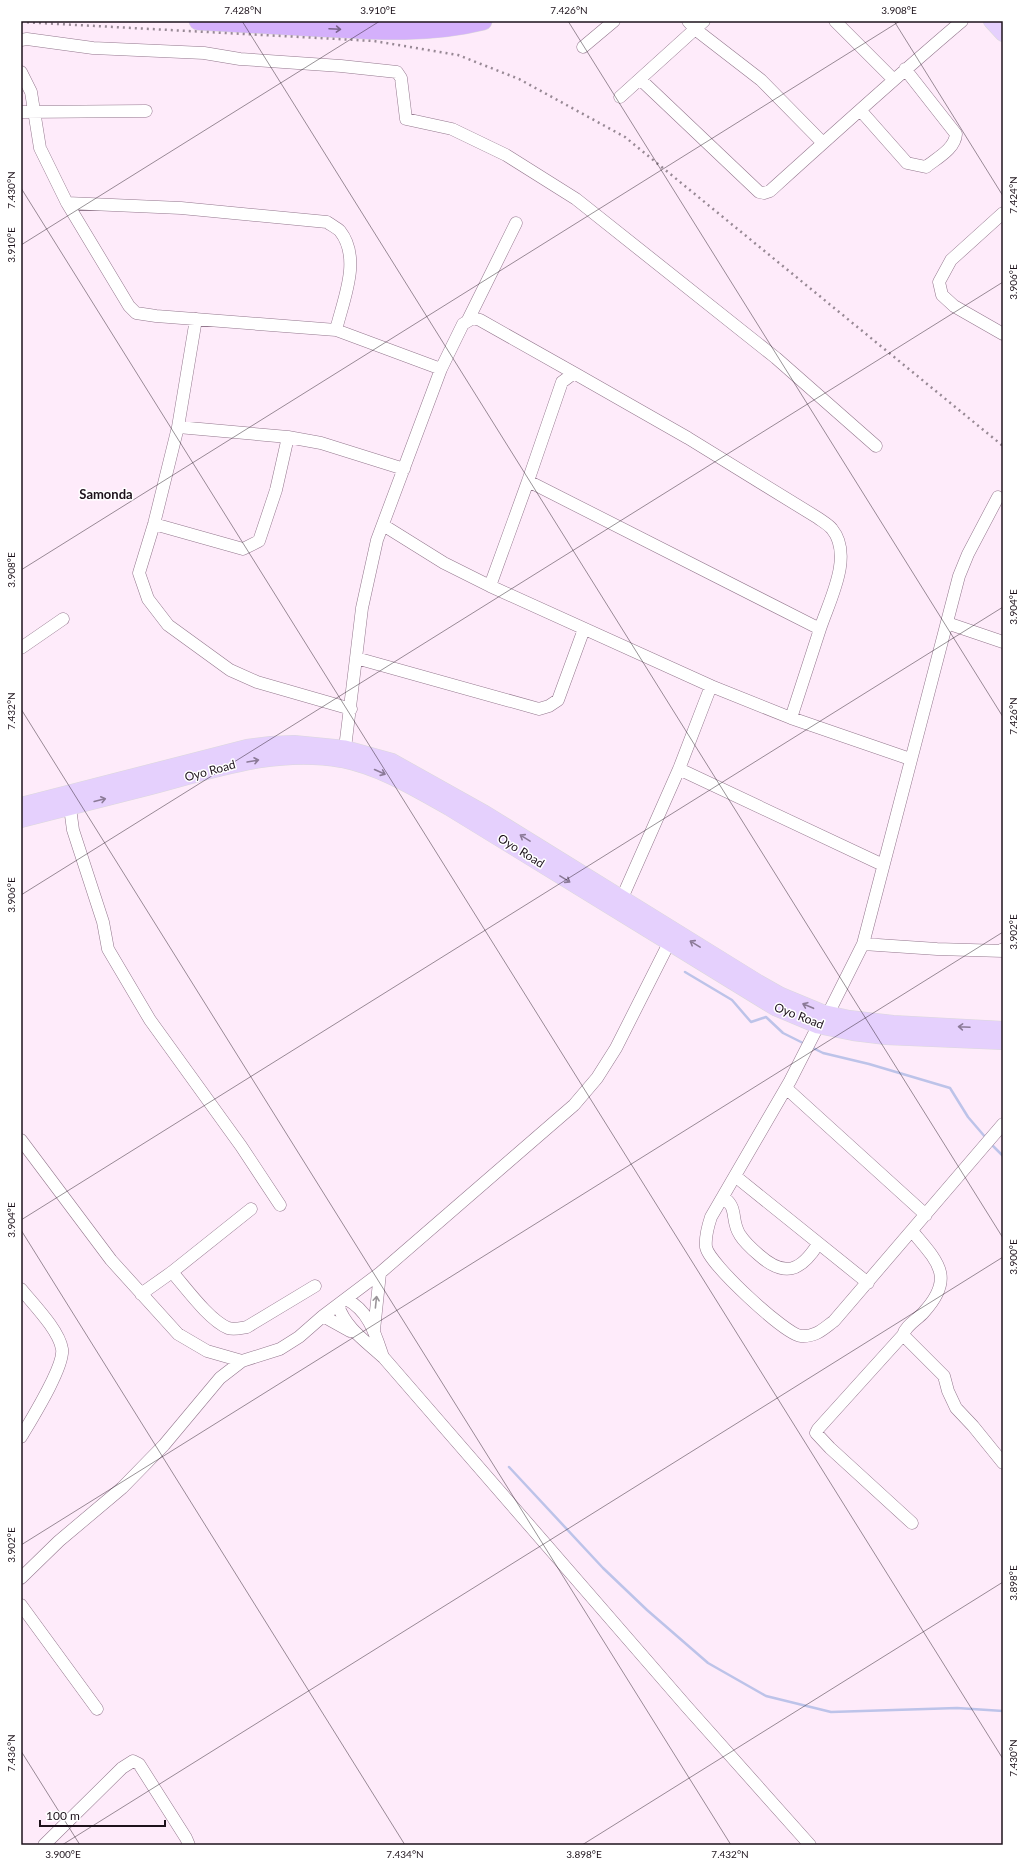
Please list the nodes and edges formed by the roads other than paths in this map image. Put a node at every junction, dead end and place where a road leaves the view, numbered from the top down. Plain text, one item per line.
1 (198, 21) edge
2 (483, 21) edge
3 (614, 21) edge
4 (835, 21) edge
5 (962, 21) edge
6 (991, 21) edge
7 (696, 24) edge
8 (443, 25) edge
9 (1003, 34) edge
10 (21, 40) edge
11 (584, 47) dead end
12 (905, 69) junction
13 (21, 72) edge
14 (893, 79) junction
15 (641, 80) junction
16 (620, 97) dead end
17 (861, 110) junction
18 (146, 111) dead end
19 (21, 112) edge
20 (35, 112) junction
21 (823, 143) junction
22 (66, 203) junction
23 (1003, 213) edge
24 (516, 223) dead end
25 (196, 319) junction
26 (468, 320) junction
27 (336, 330) junction
28 (1003, 334) edge
29 (441, 369) junction
30 (574, 374) junction
31 (178, 427) junction
32 (288, 437) junction
33 (876, 446) dead end
34 (404, 469) junction
35 (528, 481) junction
36 (998, 497) dead end
37 (154, 524) junction
38 (384, 525) junction
39 (490, 586) junction
40 (63, 619) dead end
41 (947, 623) junction
42 (584, 628) junction
43 (820, 629) junction
44 (1003, 642) edge
45 (21, 648) edge
46 (356, 658) junction
47 (712, 686) junction
48 (351, 709) junction
49 (791, 718) junction
50 (345, 748) junction
51 (910, 759) junction
52 (679, 769) junction
53 (21, 805) edge
54 (70, 808) junction
55 (21, 820) edge
56 (883, 865) junction
57 (622, 898) junction
58 (669, 943) junction
59 (863, 944) junction
60 (1003, 950) edge
61 (828, 1014) junction
62 (818, 1026) junction
63 (1003, 1029) edge
64 (1003, 1042) edge
65 (786, 1088) junction
66 (1003, 1124) edge
67 (21, 1140) edge
68 (735, 1176) junction
69 (723, 1197) junction
70 (280, 1205) dead end
71 (251, 1208) dead end
72 (926, 1215) junction
73 (912, 1231) junction
74 (818, 1244) junction
75 (172, 1272) junction
76 (380, 1273) junction
77 (868, 1283) junction
78 (315, 1286) dead end
79 (21, 1289) edge
80 (141, 1294) junction
81 (342, 1302) junction
82 (324, 1316) junction
83 (374, 1330) junction
84 (359, 1335) junction
85 (903, 1335) junction
86 (384, 1358) junction
87 (242, 1361) junction
88 (21, 1437) edge
89 (1003, 1463) edge
90 (912, 1523) dead end
91 (21, 1578) edge
92 (21, 1605) edge
93 (97, 1709) dead end
94 (44, 1845) edge
95 (188, 1845) edge
96 (810, 1845) edge

1 -> 8 highway
2 - 8 highway
3 - 11 street
4 - 14 street
5 - 12 street
6 - 9 main road
7 - 15 street
7 - 21 street
10 - 33 street
12 - 14 street
12 - 17 street
13 - 20 street
14 - 17 street
15 - 16 street
15 - 21 street
17 - 21 street
18 - 20 street
19 - 20 street
20 - 22 street
22 - 25 street
22 - 27 street
23 - 28 street
24 - 26 street
25 - 27 street
25 - 31 street
26 - 29 street
26 - 30 street
27 - 29 street
29 - 34 street
30 - 35 street
30 - 43 street
31 - 32 street
31 - 37 street
32 - 34 street
32 - 37 street
34 - 38 street
35 - 39 street
35 - 43 street
36 - 41 street
37 - 48 street
38 - 39 street
38 - 46 street
39 - 42 street
40 - 45 street
41 - 44 street
41 - 51 street
42 - 46 street
42 - 47 street
43 - 49 street
46 - 48 street
47 - 49 street
47 - 52 street
48 - 50 street
49 - 51 street
50 - 53 main road, Oyo Road
57 -> 50 main road, Oyo Road
51 - 56 street
52 - 56 street
52 - 57 street
54 - 55 main road, Oyo Road
54 -> 58 main road, Oyo Road
54 - 70 street
56 - 59 street
61 -> 57 main road, Oyo Road
58 - 62 main road, Oyo Road
58 - 76 street
59 - 60 street
59 - 61 street
63 -> 61 main road, Oyo Road
62 - 64 main road, Oyo Road
62 - 65 street
65 - 68 street
65 - 72 street
66 - 72 street
67 - 80 street
68 - 69 street
68 - 74 street
69 - 74 street
69 - 77 street
71 - 75 street
72 - 73 street
73 - 77 street
73 - 85 street
74 - 77 street
75 - 78 street
75 - 80 street
76 - 81 street
83 -> 76 street
79 - 88 street
80 - 87 street
81 - 82 street
81 - 83 street
81 - 84 street
82 - 84 street
82 - 87 street
83 - 86 street
84 - 86 street
85 - 89 street
85 - 90 street
86 - 96 street
87 - 91 street
92 - 93 street
94 - 95 street

